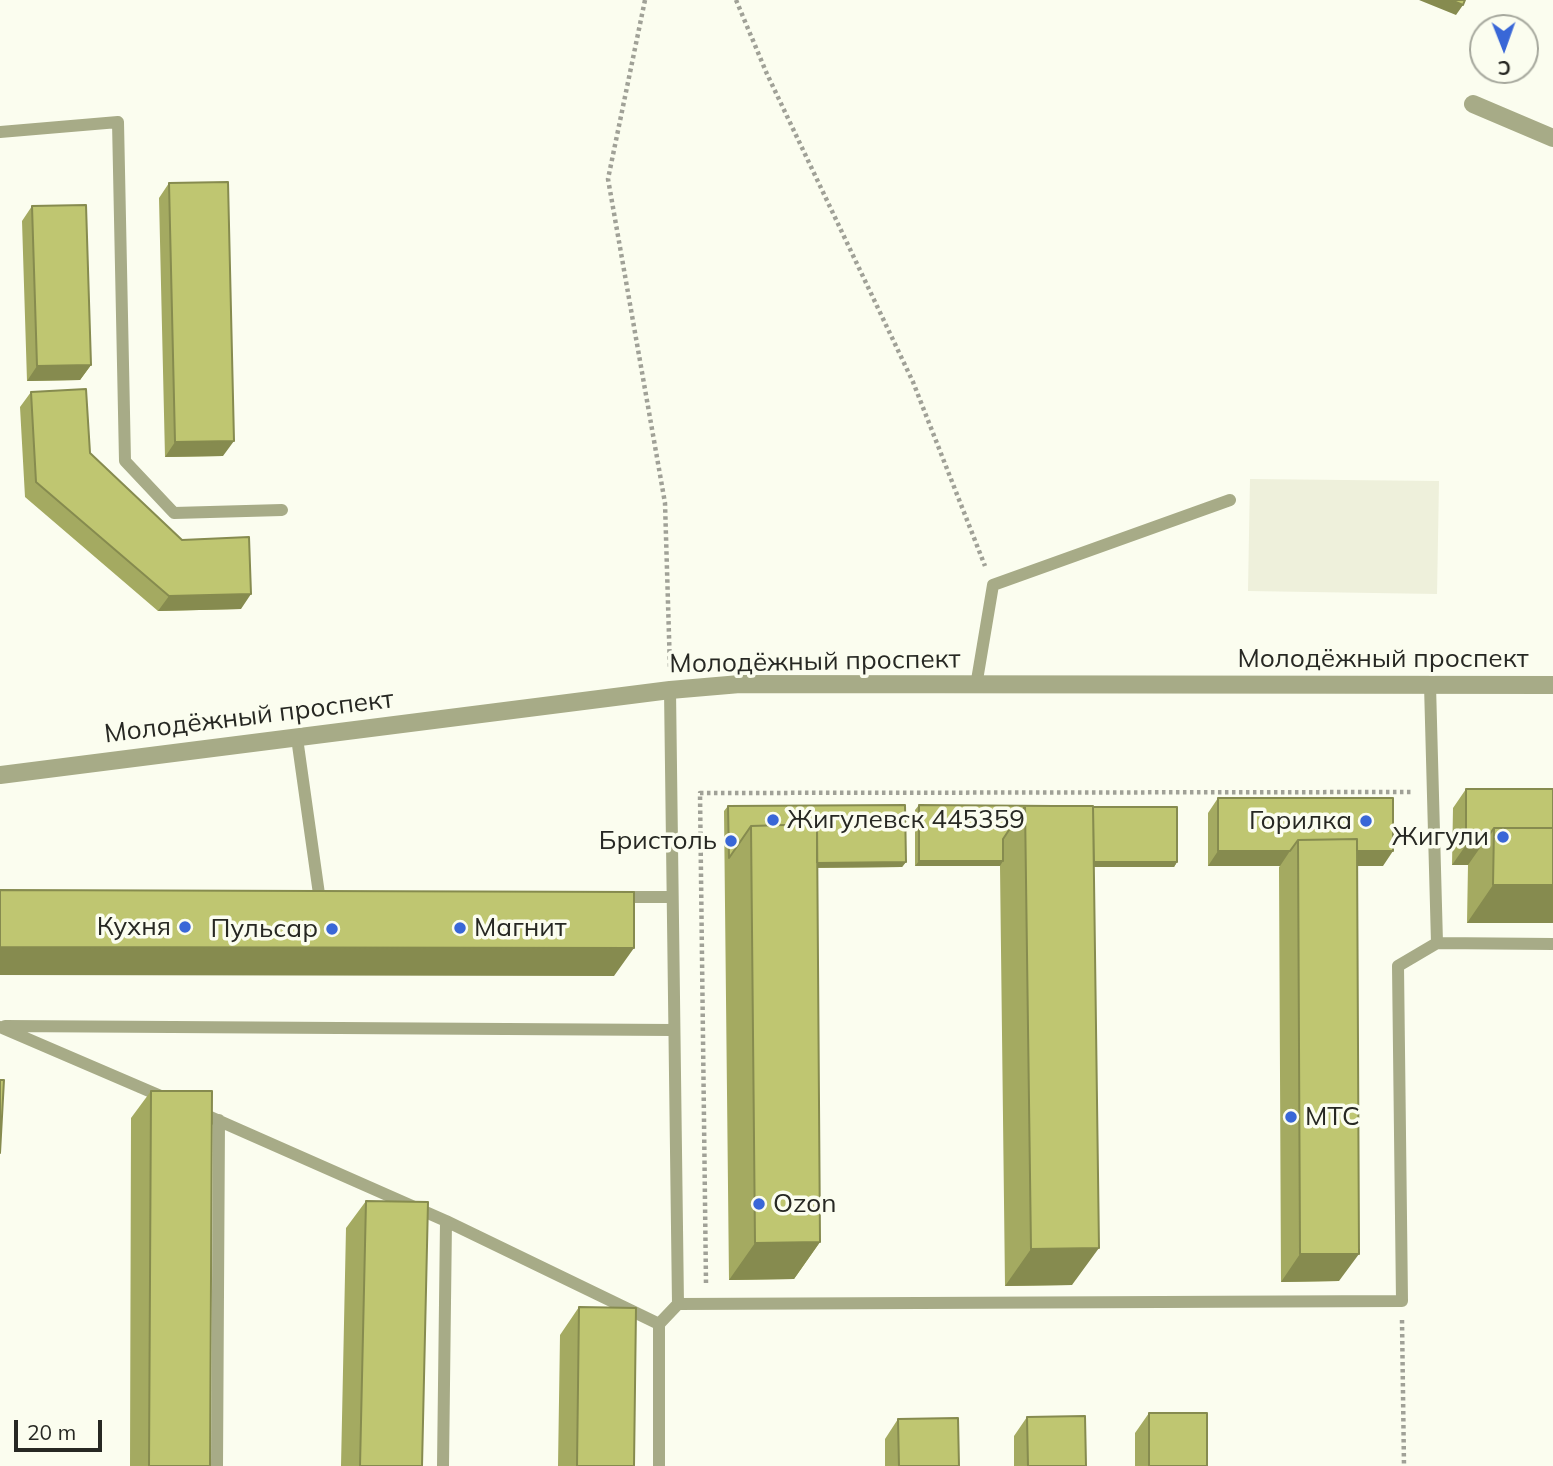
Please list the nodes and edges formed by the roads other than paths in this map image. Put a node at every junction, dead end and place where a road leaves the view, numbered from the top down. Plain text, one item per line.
1 (1473, 104) dead end
2 (0, 132) edge
3 (1553, 138) edge
4 (1230, 500) dead end
5 (282, 510) dead end
6 (1430, 685) junction
7 (1553, 685) edge
8 (976, 686) junction
9 (670, 690) junction
10 (297, 738) junction
11 (0, 775) edge
12 (305, 894) edge
13 (603, 897) edge
14 (671, 897) junction
15 (1437, 943) junction
16 (1553, 944) edge
17 (0, 1027) edge
18 (673, 1030) junction
19 (180, 1104) edge
20 (193, 1109) edge
21 (219, 1120) junction
22 (446, 1221) junction
23 (678, 1304) junction
24 (659, 1324) junction
25 (216, 1466) edge
26 (443, 1466) edge
27 (659, 1466) edge

1 - 3 street
2 - 5 lane
4 - 8 lane
6 - 7 street, Молодёжный проспект
6 - 8 street, Молодёжный проспект
6 - 15 lane
8 - 9 street, Молодёжный проспект
9 - 10 street, Молодёжный проспект
9 - 14 lane
10 - 11 street, Молодёжный проспект
10 - 12 lane
13 - 14 lane
14 - 18 lane
15 - 16 lane
15 - 23 lane
17 - 18 lane
17 - 19 lane
18 - 23 lane
20 - 21 lane
21 - 22 lane
21 - 25 lane
22 - 24 lane
22 - 26 lane
23 - 24 lane
24 - 27 lane

